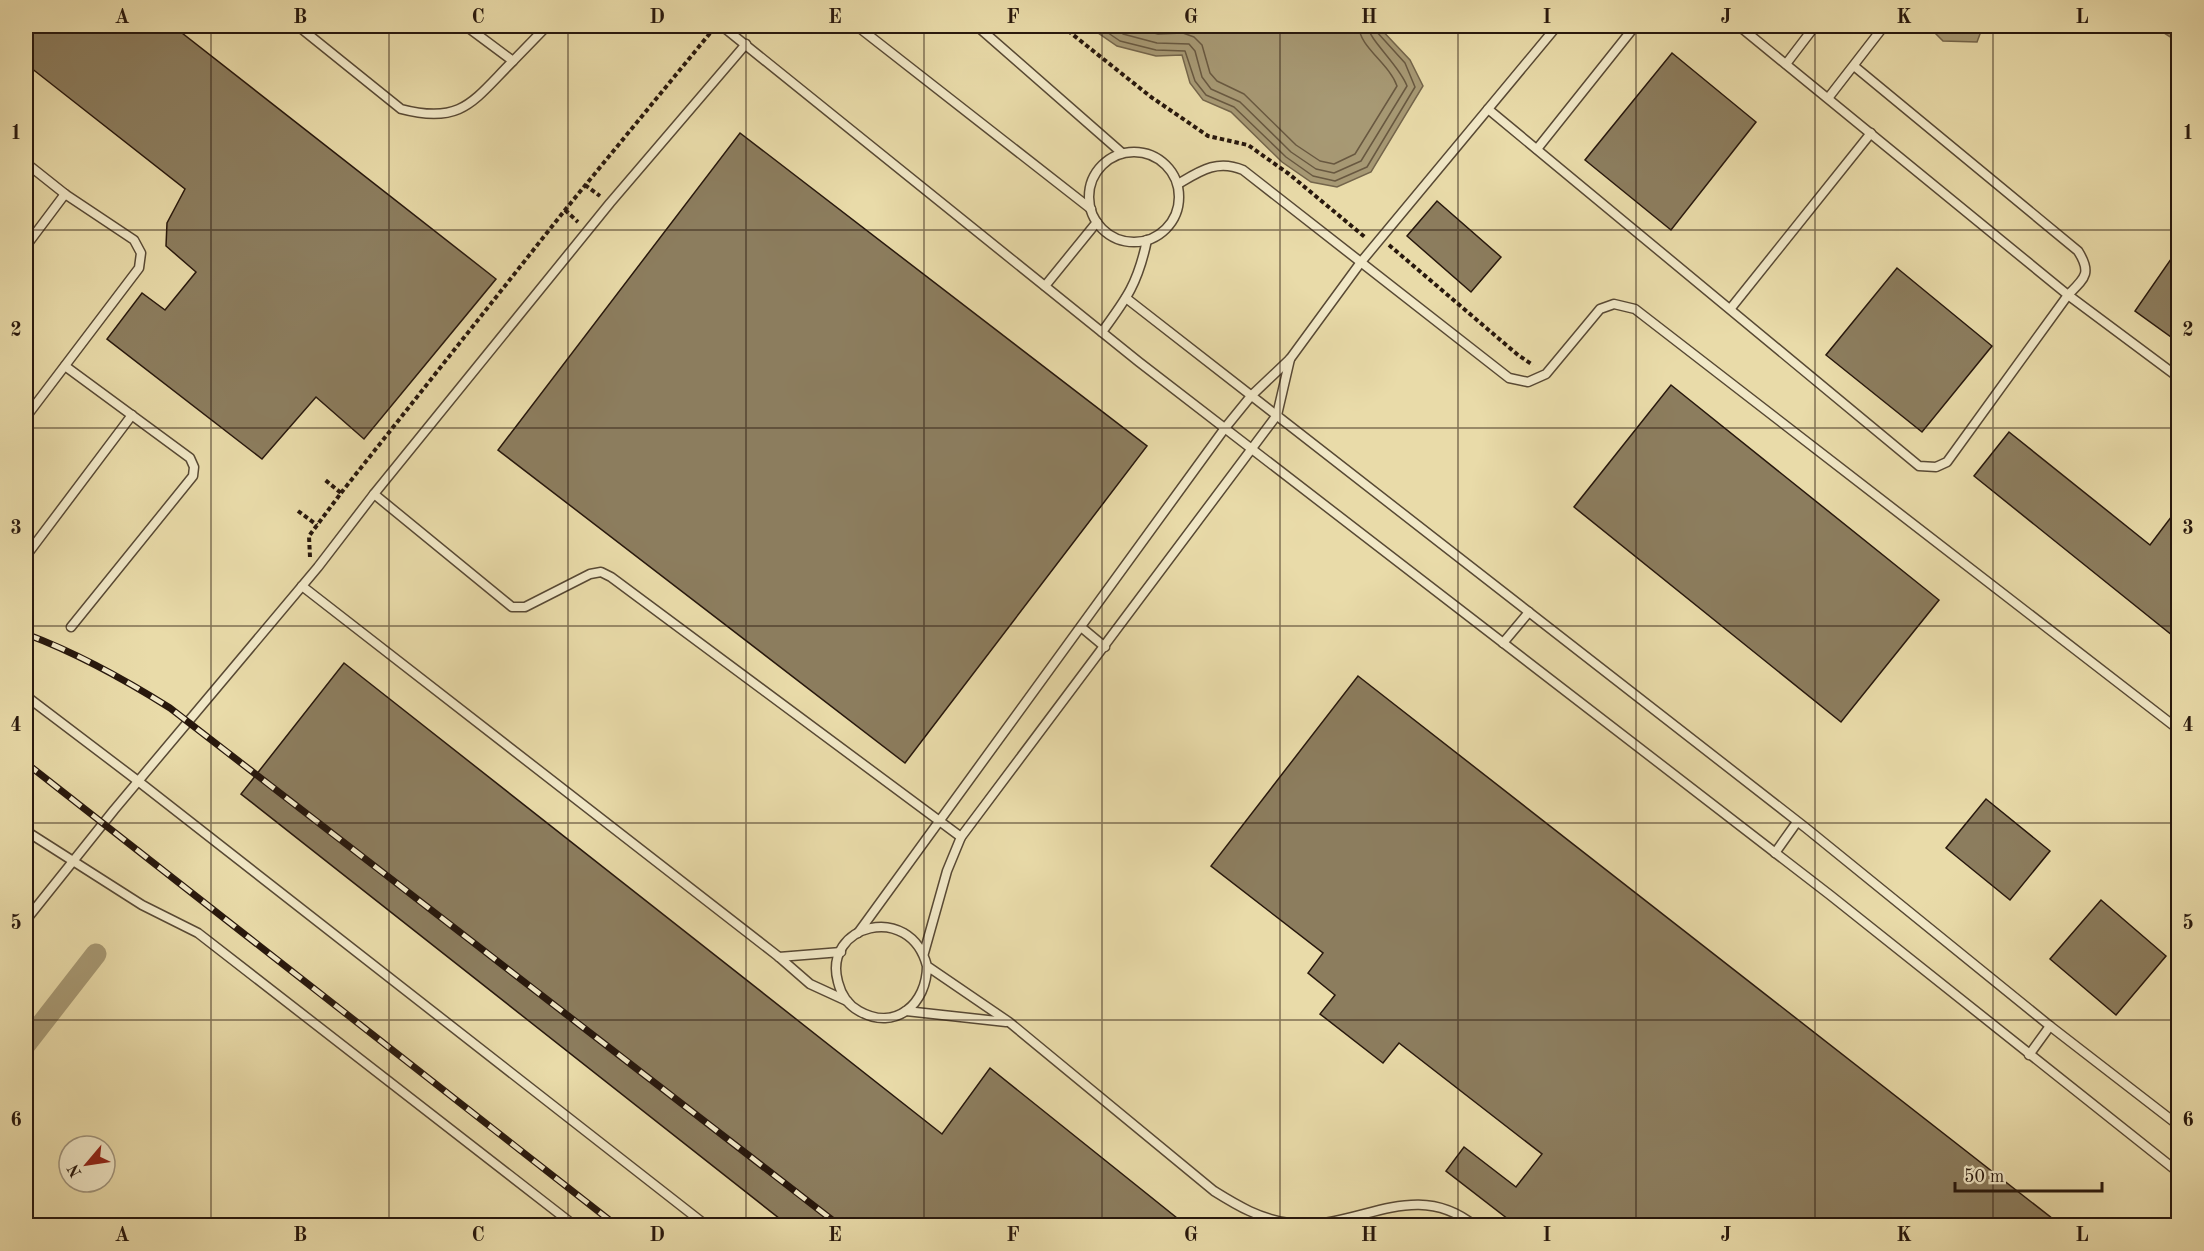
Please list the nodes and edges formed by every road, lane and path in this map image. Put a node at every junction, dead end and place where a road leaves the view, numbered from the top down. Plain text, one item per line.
1 (298, 26) edge
2 (466, 26) edge
3 (548, 26) edge
4 (716, 26) edge
5 (722, 26) edge
6 (857, 26) edge
7 (977, 26) edge
8 (1062, 26) edge
9 (1557, 26) edge
10 (1635, 26) edge
11 (1739, 26) edge
12 (1815, 26) edge
13 (1884, 26) edge
14 (746, 44) junction
15 (513, 62) junction
16 (1786, 64) junction
17 (1854, 66) junction
18 (1830, 97) junction
19 (1488, 109) junction
20 (1871, 134) junction
21 (1537, 149) junction
22 (1122, 153) junction
23 (26, 163) edge
24 (1178, 184) junction
25 (65, 194) junction
26 (1091, 209) junction
27 (1097, 222) junction
28 (1381, 239) junction
29 (1147, 240) junction
30 (26, 246) edge
31 (1361, 262) junction
32 (1045, 286) junction
33 (2068, 295) junction
34 (1126, 298) junction
35 (1731, 308) junction
36 (1102, 332) junction
37 (1290, 359) junction
38 (65, 366) junction
39 (1546, 374) junction
40 (2178, 378) edge
41 (1251, 396) junction
42 (132, 415) junction
43 (1277, 415) junction
44 (26, 417) edge
45 (1225, 428) junction
46 (1253, 450) junction
47 (324, 479) dead end
48 (341, 493) junction
49 (374, 494) junction
50 (298, 511) dead end
51 (317, 525) junction
52 (309, 537) dead end
53 (26, 556) edge
54 (302, 586) junction
55 (1529, 612) junction
56 (72, 627) dead end
57 (1081, 627) junction
58 (1503, 643) junction
59 (1105, 647) junction
60 (26, 696) edge
61 (2178, 729) edge
62 (138, 781) junction
63 (939, 820) junction
64 (1797, 822) junction
65 (26, 831) edge
66 (961, 837) junction
67 (1775, 853) junction
68 (72, 861) junction
69 (26, 920) edge
70 (858, 933) junction
71 (841, 952) junction
72 (924, 953) junction
73 (779, 957) junction
74 (927, 966) junction
75 (847, 1001) junction
76 (906, 1011) junction
77 (1009, 1022) junction
78 (2049, 1026) junction
79 (2029, 1055) junction
80 (2178, 1125) edge
81 (2178, 1172) edge
82 (575, 1226) edge
83 (707, 1226) edge
84 (1475, 1226) edge

1 - 15 lane
2 - 15 lane
3 - 15 lane
4 - 48 path
5 - 14 lane
6 - 26 lane
7 - 22 lane
8 - 28 path
9 - 19 lane
10 - 21 lane
11 - 16 lane
12 - 16 lane
13 - 17 lane
14 - 32 lane
14 - 49 lane
16 - 18 lane
17 - 18 lane
17 - 33 lane
18 - 20 lane
19 - 21 lane
19 - 28 lane
20 - 33 lane
20 - 35 lane
21 - 35 lane
22 - 24 lane
22 - 26 lane
23 - 25 lane
24 - 29 lane
24 - 31 lane
25 - 30 lane
25 - 38 lane
26 - 27 lane
27 - 29 lane
27 - 32 lane
28 - 31 lane
28 - 39 path
29 - 34 lane
31 - 37 lane
31 - 39 lane
32 - 36 lane
33 - 35 lane
33 - 40 lane
34 - 36 lane
34 - 41 lane
36 - 45 lane
37 - 41 lane
37 - 43 lane
38 - 42 lane
38 - 44 lane
39 - 61 lane
41 - 43 lane
41 - 45 lane
42 - 53 lane
42 - 56 lane
43 - 46 lane
43 - 55 lane
45 - 46 lane
45 - 57 lane
46 - 58 lane
46 - 59 lane
47 - 48 path
48 - 51 path
49 - 54 lane
49 - 63 lane
50 - 51 path
51 - 52 path
54 - 62 lane
54 - 73 lane
55 - 58 lane
55 - 64 lane
57 - 59 lane
57 - 63 lane
58 - 67 lane
59 - 66 lane
60 - 62 lane
62 - 68 lane
62 - 83 lane
63 - 66 lane
63 - 70 lane
64 - 67 lane
64 - 78 lane
65 - 68 lane
66 - 72 lane
67 - 79 lane
68 - 69 lane
68 - 82 lane
70 - 71 lane
70 - 72 lane
71 - 73 lane
71 - 75 lane
72 - 74 lane
73 - 75 lane
74 - 76 lane
74 - 77 lane
75 - 76 lane
76 - 77 lane
77 - 84 lane
78 - 79 lane
78 - 80 lane
79 - 81 lane

